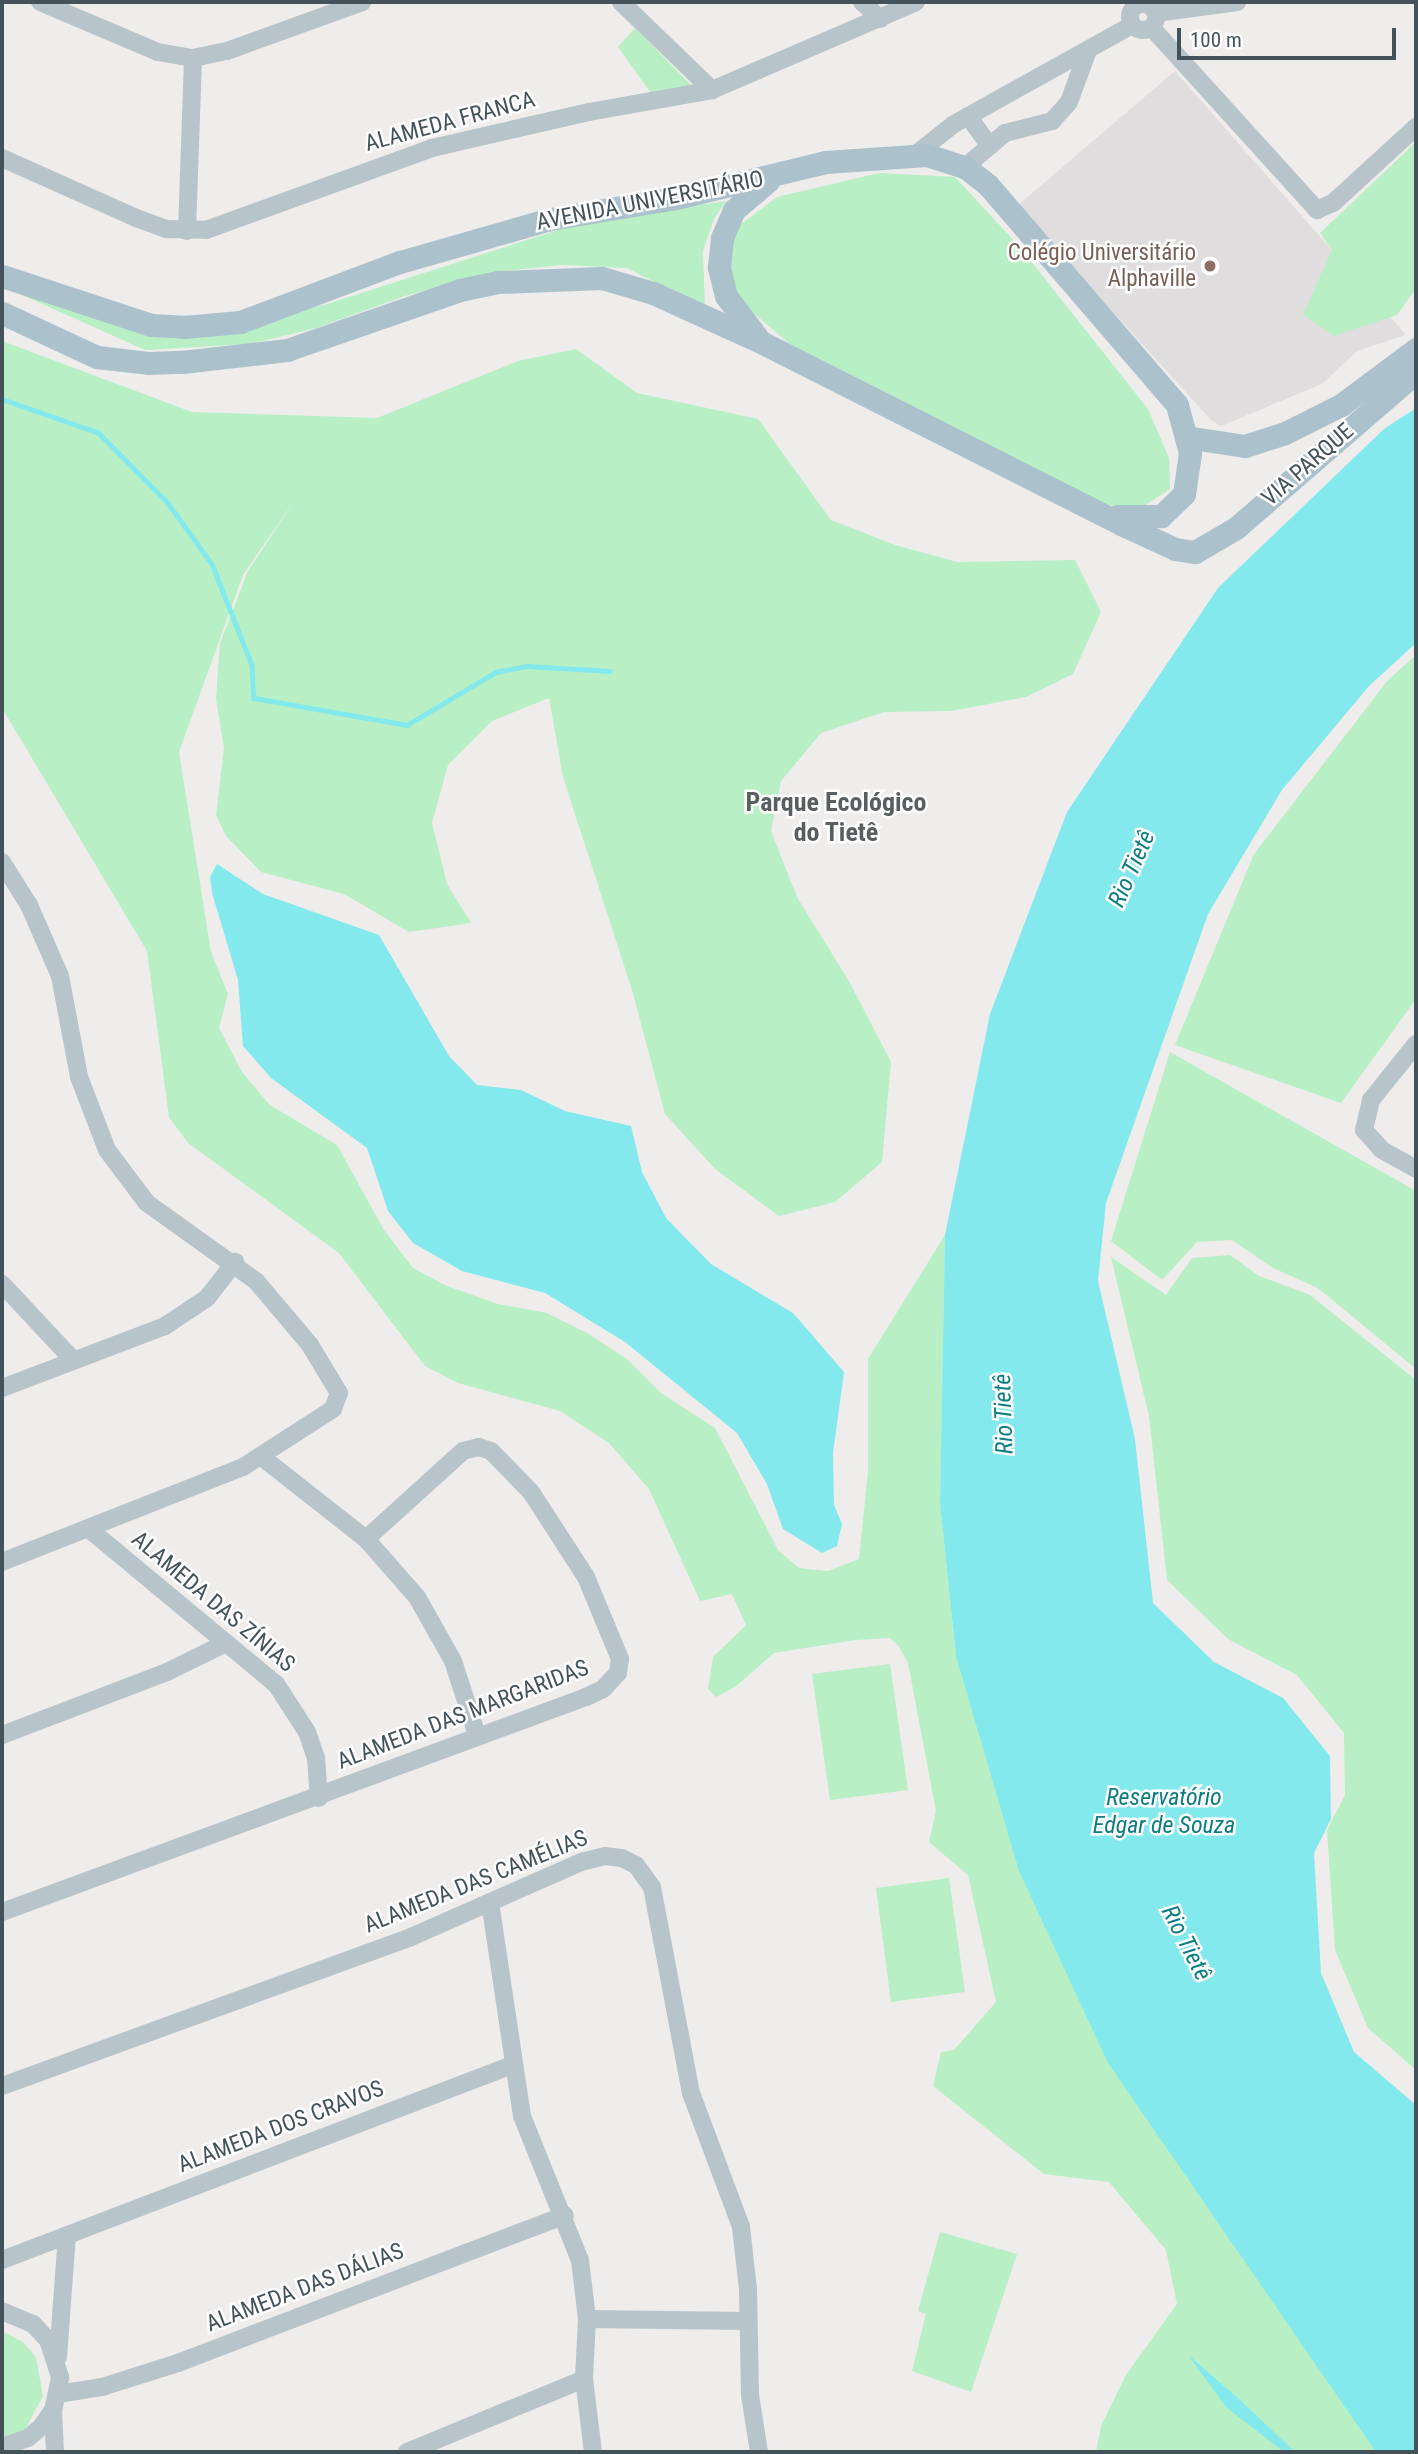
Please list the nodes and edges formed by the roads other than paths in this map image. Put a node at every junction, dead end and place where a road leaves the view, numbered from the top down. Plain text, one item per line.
1 (40, 2) edge
2 (362, 2) edge
3 (621, 2) edge
4 (862, 2) edge
5 (916, 2) edge
6 (1237, 2) edge
7 (880, 19) junction
8 (1154, 20) junction
9 (1087, 53) junction
10 (193, 58) junction
11 (712, 90) junction
12 (968, 116) junction
13 (1416, 127) edge
14 (988, 144) junction
15 (916, 154) junction
16 (2, 158) edge
17 (965, 167) junction
18 (780, 175) junction
19 (187, 231) junction
20 (2, 276) edge
21 (2, 313) edge
22 (761, 342) junction
23 (1416, 349) edge
24 (1416, 372) edge
25 (1186, 437) junction
26 (1102, 514) junction
27 (2, 862) edge
28 (1416, 1044) edge
29 (1416, 1169) edge
30 (235, 1262) junction
31 (2, 1284) edge
32 (74, 1361) junction
33 (2, 1388) edge
34 (263, 1458) junction
35 (89, 1529) junction
36 (366, 1539) junction
37 (2, 1562) edge
38 (226, 1643) junction
39 (2, 1735) edge
40 (477, 1735) junction
41 (319, 1798) junction
42 (490, 1902) junction
43 (2, 1912) edge
44 (513, 2065) junction
45 (2, 2087) edge
46 (565, 2215) junction
47 (66, 2235) junction
48 (2, 2260) edge
49 (2, 2311) edge
50 (587, 2319) junction
51 (748, 2320) junction
52 (58, 2361) junction
53 (584, 2379) junction
54 (56, 2402) junction
55 (2, 2447) edge
56 (55, 2452) edge
57 (407, 2452) edge
58 (593, 2452) edge
59 (759, 2452) edge

1 - 10 street
2 - 10 street
3 - 11 street
4 - 7 street
5 - 7 street, ALAMEDA FRANCA
6 - 8 street
7 - 11 street, ALAMEDA FRANCA
8 - 9 street
8 - 13 street
9 - 12 street
9 - 14 street
10 - 19 street
11 - 19 street, ALAMEDA FRANCA
12 - 14 street
12 - 15 street
14 - 17 street
15 - 17 main road, AVENIDA UNIVERSITÁRIO
15 - 18 main road, AVENIDA UNIVERSITÁRIO
16 - 19 street, ALAMEDA FRANCA
17 - 25 main road, AVENIDA UNIVERSITÁRIO
18 - 20 main road, AVENIDA UNIVERSITÁRIO
18 - 22 main road
21 - 22 main road
22 - 26 main road
23 - 25 main road, VIA PARQUE
24 - 26 main road, VIA PARQUE
25 - 26 main road, AVENIDA UNIVERSITÁRIO
27 - 30 street
28 - 29 street
30 - 32 street
30 - 34 street
31 - 32 street
32 - 33 street
34 - 35 street
34 - 36 street
35 - 37 street
35 - 38 street, ALAMEDA DAS ZÍNIAS
36 - 40 street
36 - 40 street, ALAMEDA DAS MARGARIDAS
38 - 39 street
38 - 41 street, ALAMEDA DAS ZÍNIAS
40 - 41 street, ALAMEDA DAS MARGARIDAS
41 - 43 street, ALAMEDA DAS MARGARIDAS
42 - 44 street
42 - 45 street, ALAMEDA DAS CAMÉLIAS
42 - 51 street, ALAMEDA DAS CAMÉLIAS
44 - 46 street
44 - 47 street, ALAMEDA DOS CRAVOS
46 - 50 street
46 - 54 street, ALAMEDA DAS DÁLIAS
47 - 48 street, ALAMEDA DOS CRAVOS
47 - 52 street
49 - 52 street
50 - 51 street
50 - 53 street
51 - 59 street, ALAMEDA DAS CAMÉLIAS
52 - 54 street
53 - 57 street
53 - 58 street
54 - 55 street
54 - 56 street

